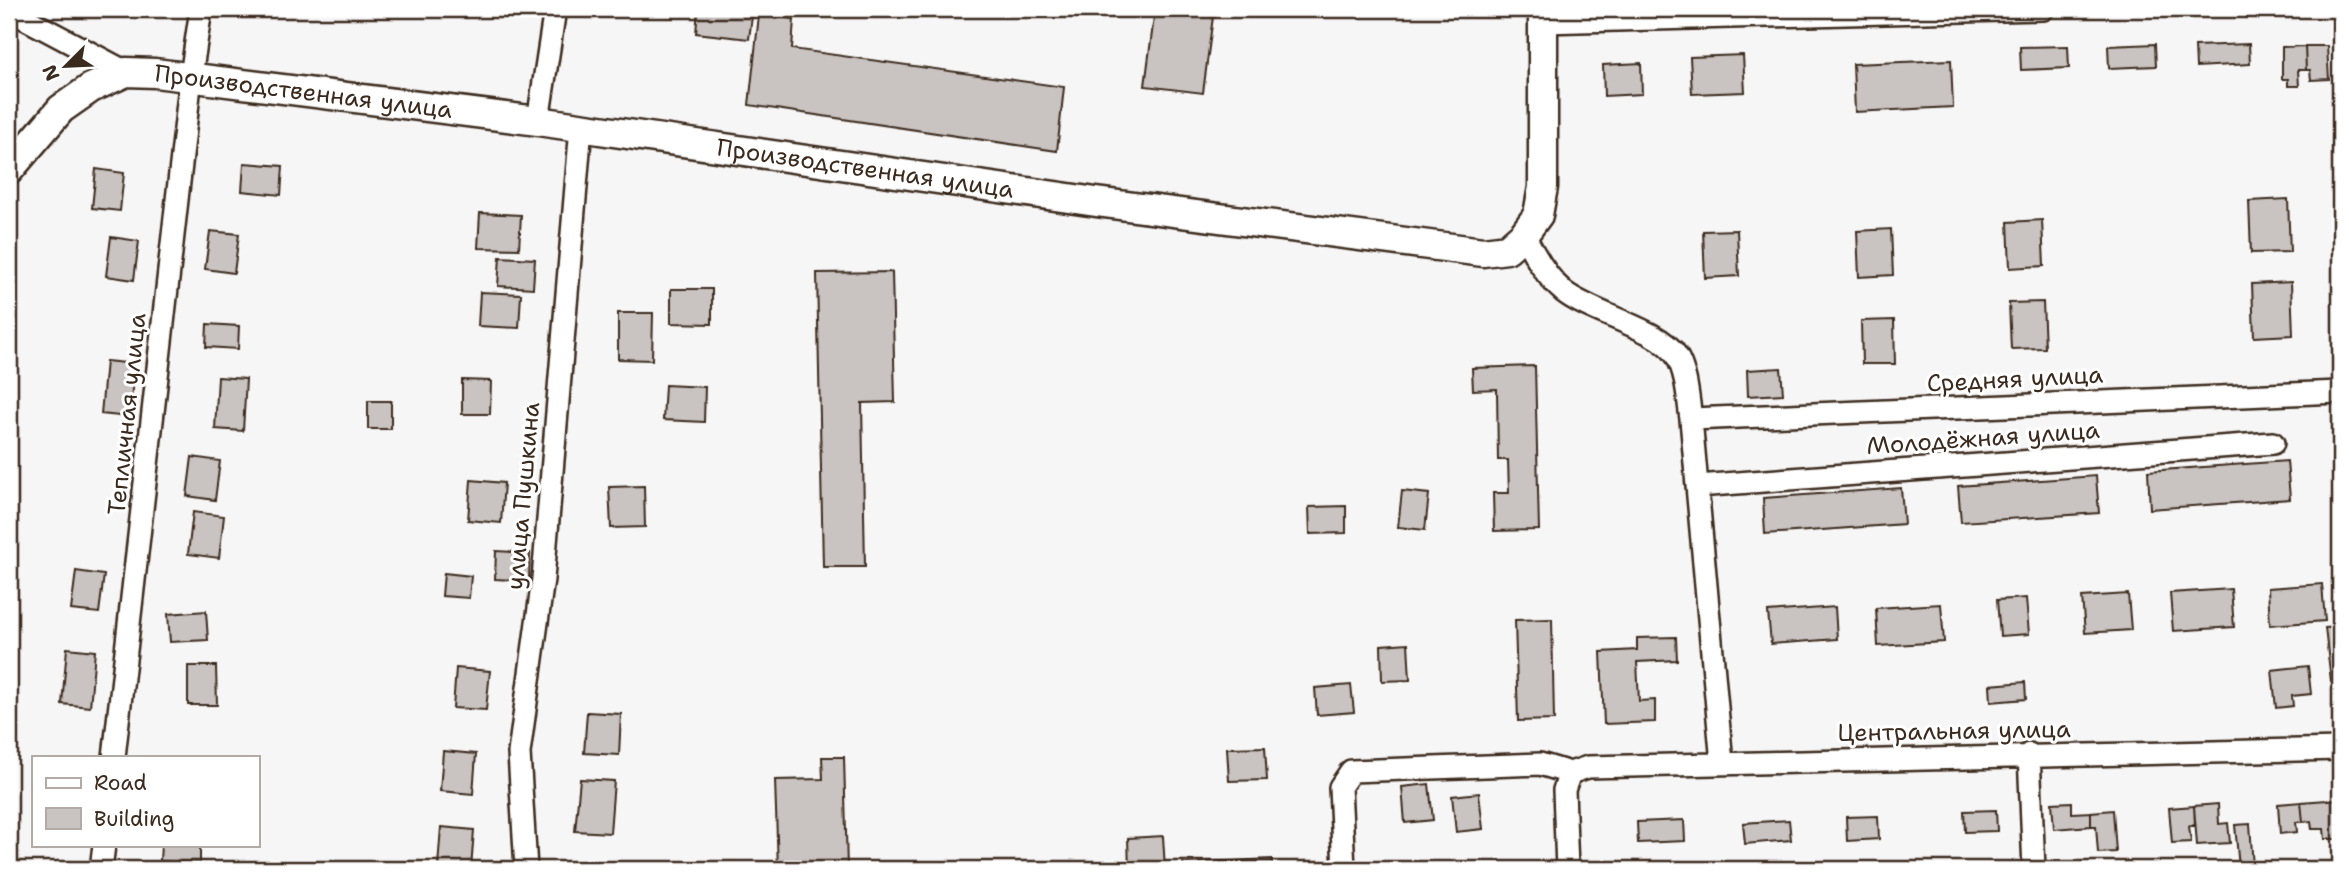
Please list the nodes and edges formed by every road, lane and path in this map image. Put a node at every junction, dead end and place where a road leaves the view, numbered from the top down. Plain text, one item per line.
1 (201, 9) edge
2 (555, 9) edge
3 (2043, 9) edge
4 (9, 10) edge
5 (1542, 16) edge
6 (126, 72) junction
7 (191, 76) junction
8 (538, 121) junction
9 (581, 127) junction
10 (9, 170) edge
11 (1524, 234) junction
12 (2340, 392) edge
13 (1691, 419) junction
14 (2273, 443) dead end
15 (1696, 486) junction
16 (2340, 749) edge
17 (2029, 754) junction
18 (114, 756) edge
19 (1723, 763) junction
20 (1570, 773) junction
21 (104, 846) edge
22 (101, 869) edge
23 (526, 869) edge
24 (1344, 869) edge
25 (1567, 869) edge
26 (2034, 869) edge

1 - 7 street, Тепличная улица
2 - 8 street
3 - 5 street
4 - 6 street
5 - 11 street
6 - 7 street, Производственная улица
6 - 10 street, Производственная улица
7 - 8 street, Производственная улица
7 - 18 street, Тепличная улица
8 - 9 street, Производственная улица
9 - 11 street, Производственная улица
9 - 23 street, улица Пушкина
11 - 13 street
12 - 13 street, Средняя улица
13 - 15 street
14 - 15 street, Молодёжная улица
15 - 19 street
16 - 17 street, Центральная улица
17 - 19 street, Центральная улица
17 - 26 street
19 - 20 street, Центральная улица
20 - 24 street
20 - 25 street
21 - 22 street

